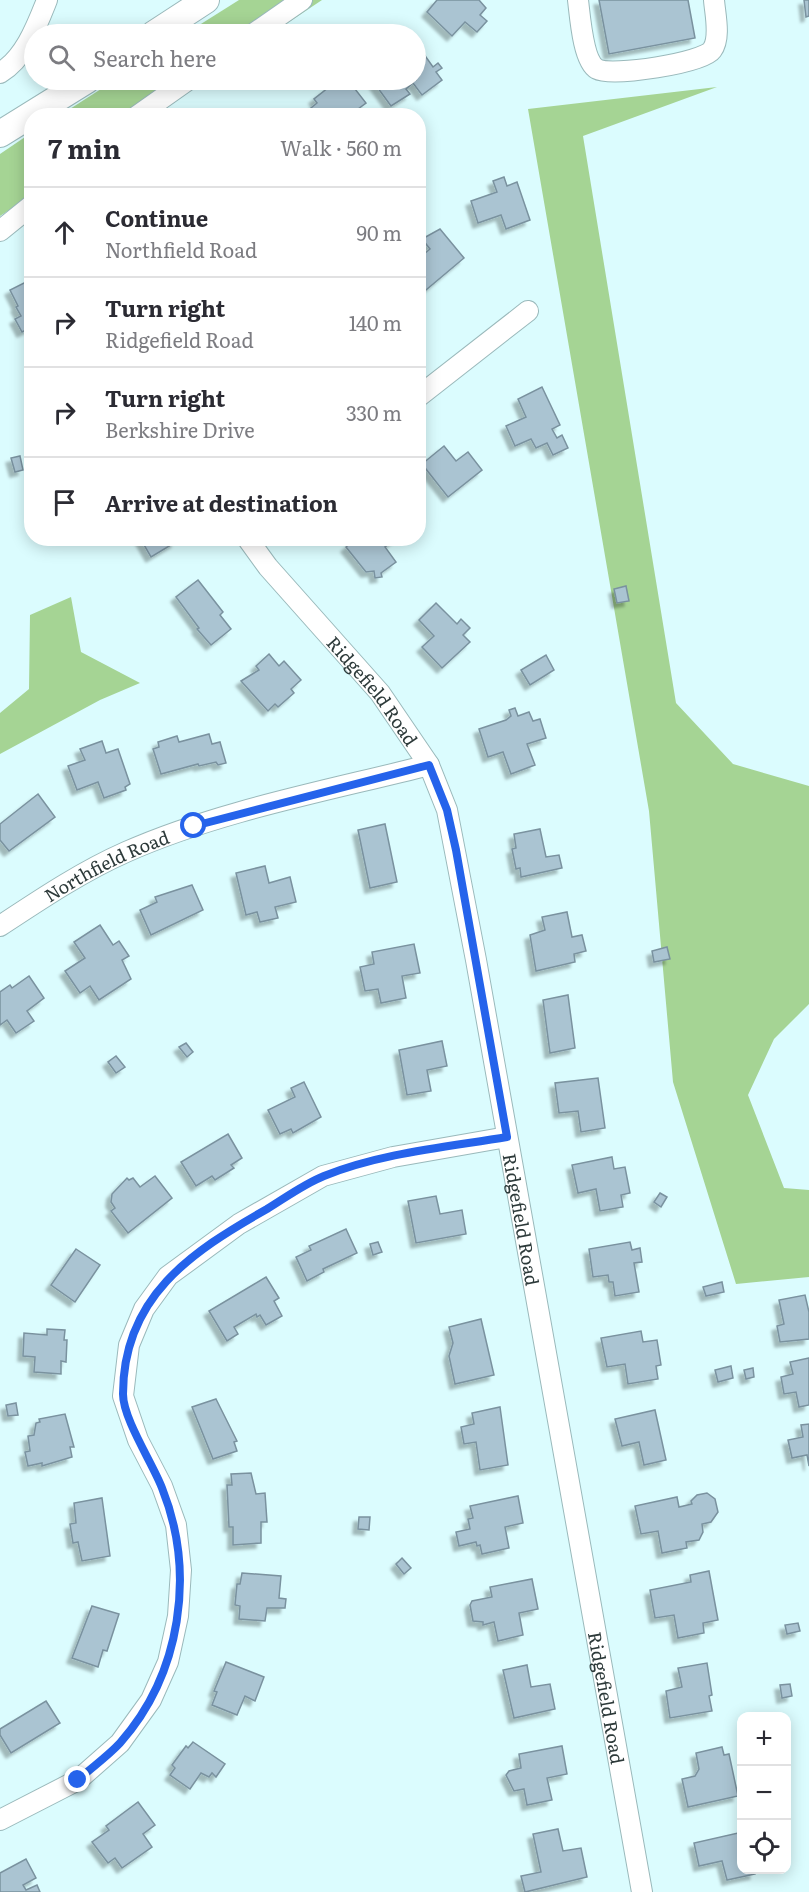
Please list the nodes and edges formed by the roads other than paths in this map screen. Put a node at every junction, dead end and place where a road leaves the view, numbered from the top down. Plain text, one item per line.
1 (47, 0) edge
2 (206, 0) edge
3 (302, 0) edge
4 (578, 0) edge
5 (714, 0) edge
6 (35, 24) edge
7 (169, 24) edge
8 (267, 24) edge
9 (24, 48) edge
10 (0, 73) edge
11 (71, 90) edge
12 (175, 90) edge
13 (42, 108) edge
14 (149, 108) edge
15 (24, 119) edge
16 (0, 134) edge
17 (24, 212) edge
18 (0, 231) edge
19 (528, 311) dead end
20 (426, 391) edge
21 (253, 546) edge
22 (429, 765) junction
23 (0, 926) edge
24 (507, 1137) junction
25 (0, 1820) edge
26 (642, 1892) edge

1 - 6 street
2 - 7 main road
3 - 8 street
4 - 5 street
9 - 10 street
11 - 13 main road
12 - 14 street
15 - 16 main road
17 - 18 street
19 - 20 street
21 - 22 street, Ridgefield Road
22 - 23 street, Northfield Road
22 - 24 street, Ridgefield Road
24 - 25 street
24 - 26 street, Ridgefield Road

